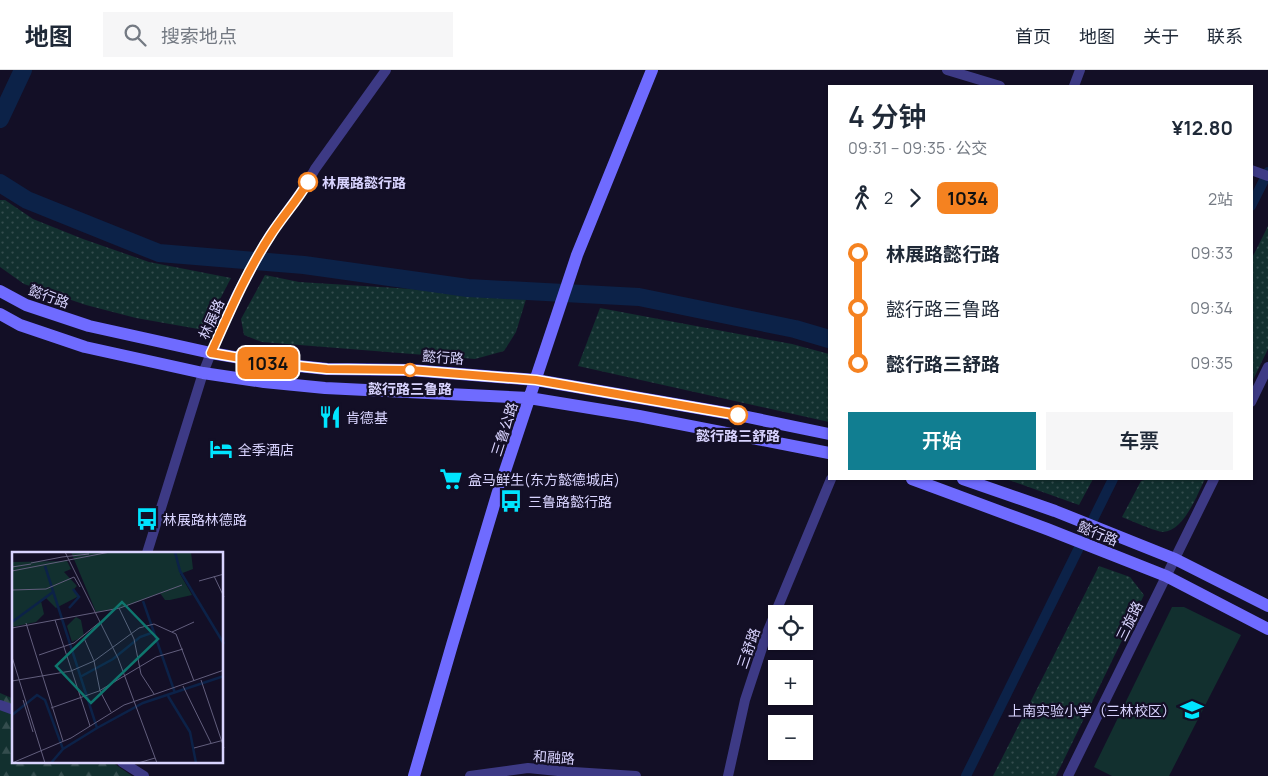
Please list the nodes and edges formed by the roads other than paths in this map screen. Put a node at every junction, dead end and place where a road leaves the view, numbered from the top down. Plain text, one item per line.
1 (386, 70) edge
2 (652, 70) edge
3 (947, 70) edge
4 (1080, 70) edge
5 (997, 85) edge
6 (1074, 85) edge
7 (1253, 171) edge
8 (1268, 176) edge
9 (0, 291) edge
10 (0, 314) edge
11 (211, 353) junction
12 (1268, 367) edge
13 (203, 373) junction
14 (536, 380) junction
15 (530, 398) junction
16 (1253, 398) edge
17 (828, 434) edge
18 (828, 453) edge
19 (832, 480) edge
20 (915, 480) edge
21 (966, 480) edge
22 (1214, 480) edge
23 (148, 552) edge
24 (1175, 559) junction
25 (1166, 576) junction
26 (1268, 606) edge
27 (1268, 629) edge
28 (0, 705) edge
29 (12, 709) edge
30 (125, 764) edge
31 (144, 776) edge
32 (414, 776) edge
33 (470, 776) edge
34 (636, 776) edge
35 (728, 776) edge
36 (1068, 776) edge

1 - 11 street, 林展路
2 - 14 street, 三鲁公路
3 - 5 street
4 - 6 street
7 - 8 street
9 - 11 street, 懿行路
10 - 13 street
11 - 13 street, 林展路
11 - 14 street, 懿行路
12 - 16 street
13 - 15 street
13 - 23 street, 林展路
14 - 15 street, 三鲁公路
14 - 17 street, 懿行路
15 - 18 street
15 - 32 street, 三鲁公路
19 - 35 street, 三舒路
20 - 25 street, 懿行路
21 - 24 street, 懿行路
22 - 24 street, 三旋路
24 - 25 street, 三旋路
24 - 26 street, 懿行路
25 - 27 street, 懿行路
25 - 36 street, 三旋路
28 - 29 street
30 - 31 street
33 - 34 street, 和融路

